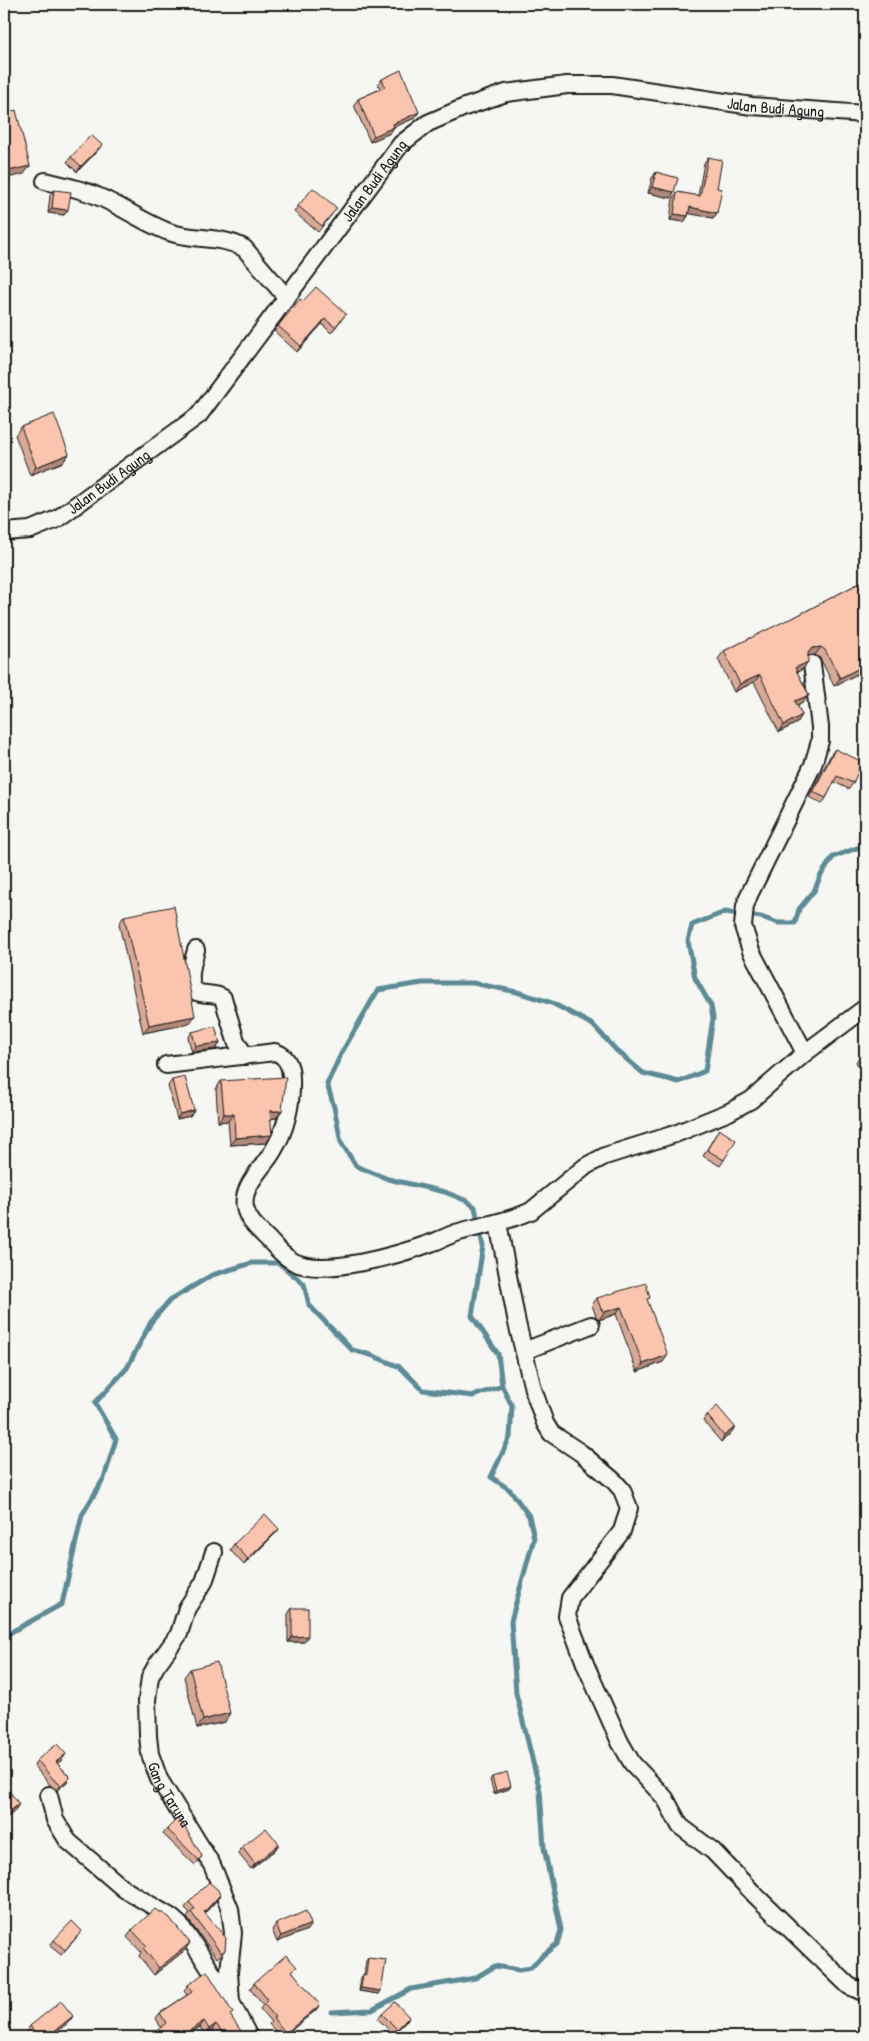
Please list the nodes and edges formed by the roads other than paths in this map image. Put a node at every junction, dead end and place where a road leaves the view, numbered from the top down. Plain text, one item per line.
1 (865, 114) edge
2 (45, 181) dead end
3 (287, 298) junction
4 (4, 532) edge
5 (812, 664) dead end
6 (196, 950) dead end
7 (865, 1008) edge
8 (805, 1053) junction
9 (245, 1056) junction
10 (166, 1065) dead end
11 (493, 1224) junction
12 (591, 1325) dead end
13 (524, 1351) junction
14 (214, 1552) dead end
15 (49, 1795) dead end
16 (865, 1993) edge
17 (231, 2002) junction
18 (249, 2037) edge

1 - 3 street, Jalan Budi Agung
2 - 3 street
3 - 4 street, Jalan Budi Agung
5 - 8 street
6 - 9 street
7 - 8 street
8 - 11 street
9 - 10 street
9 - 11 street
11 - 13 street
12 - 13 street
13 - 16 street
14 - 17 street, Gang Taruna
15 - 17 street
17 - 18 street, Gang Taruna

